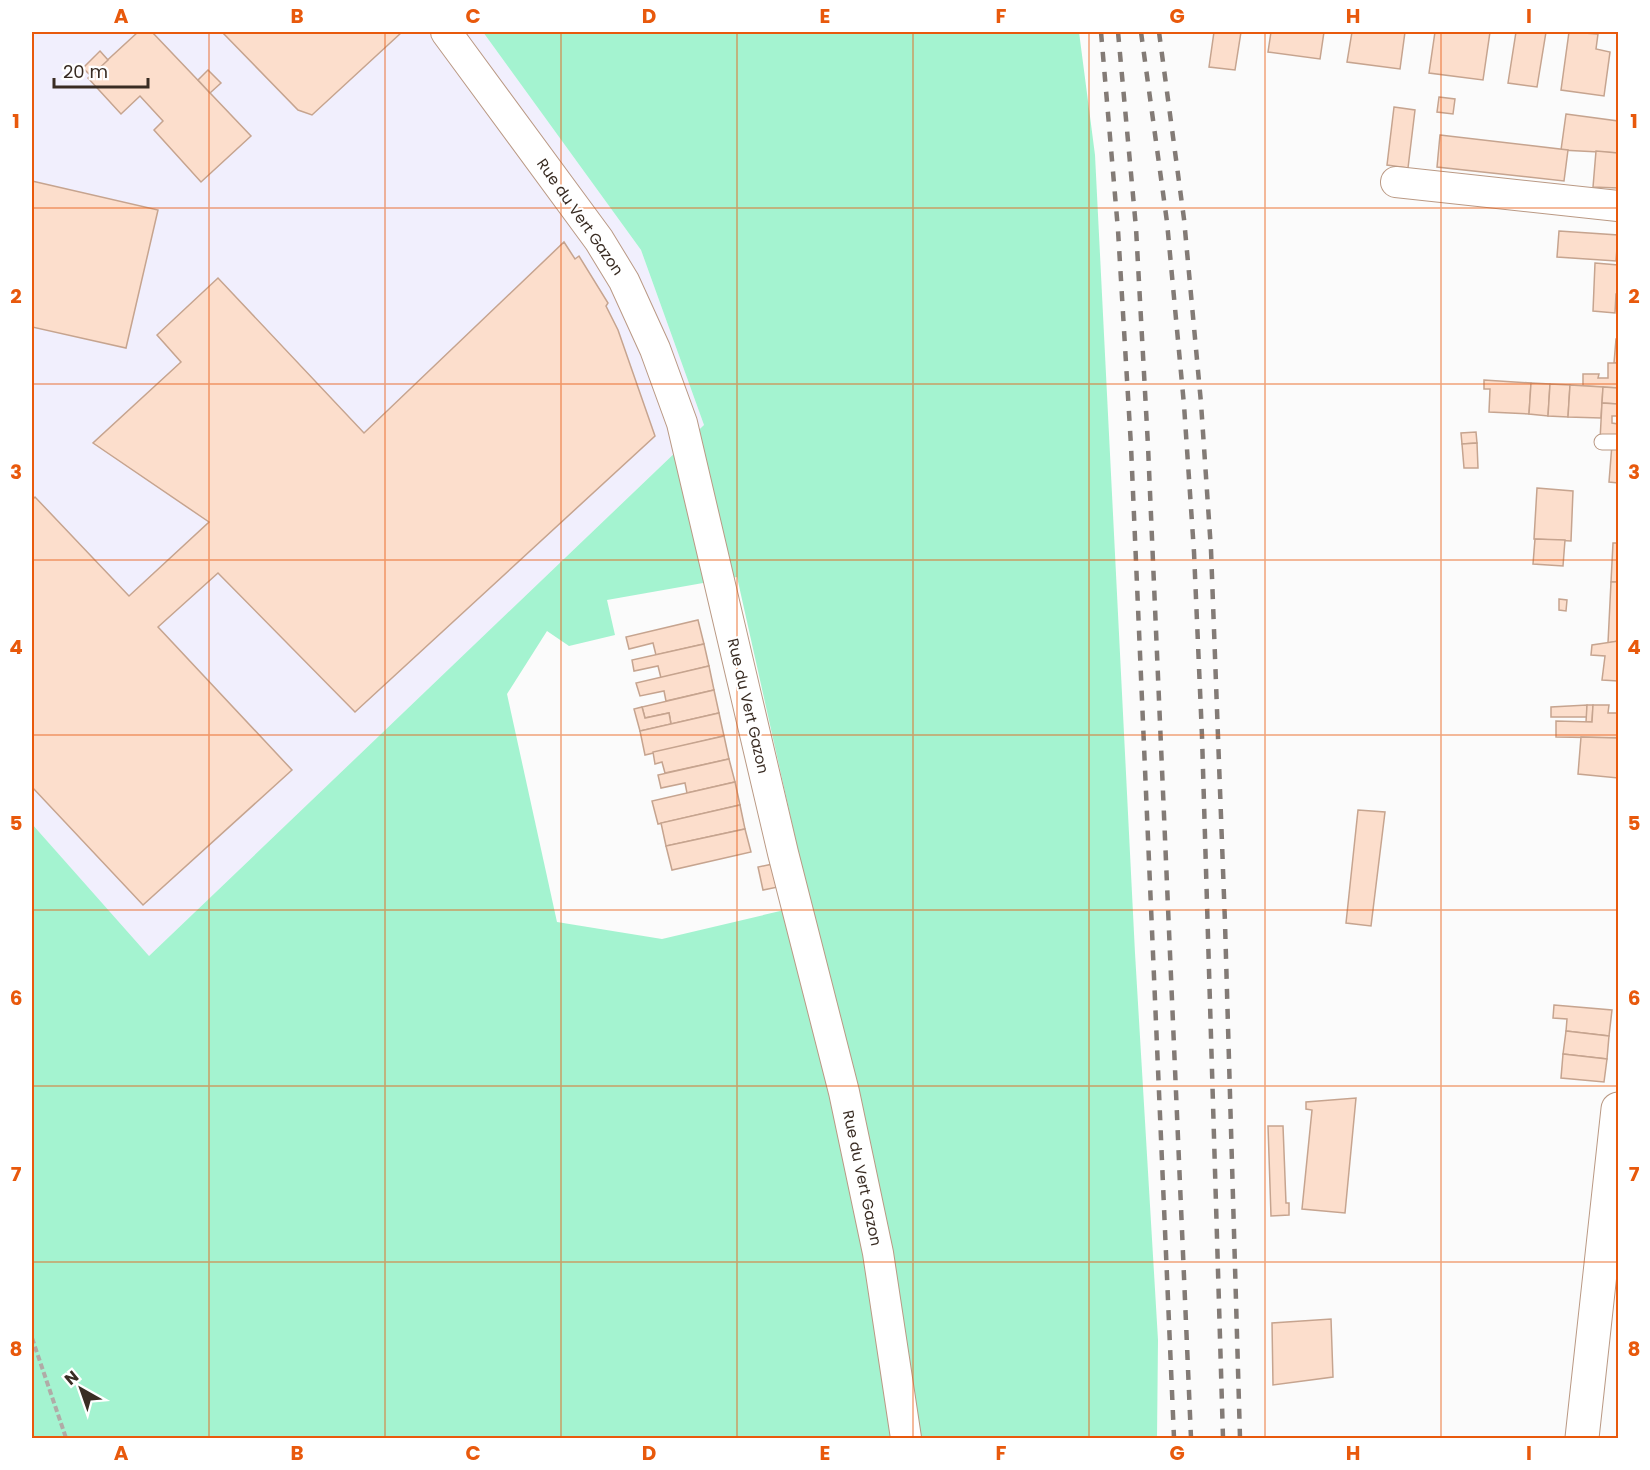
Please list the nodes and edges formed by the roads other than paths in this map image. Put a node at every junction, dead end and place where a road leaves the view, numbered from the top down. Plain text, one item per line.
1 (446, 32) edge
2 (1396, 182) dead end
3 (1618, 206) edge
4 (1602, 442) dead end
5 (1618, 442) edge
6 (1618, 1109) edge
7 (1610, 1263) edge
8 (906, 1438) edge
9 (1582, 1438) edge

1 - 8 street, Rue du Vert Gazon
2 - 3 street
4 - 5 lane
6 - 7 street
7 - 9 street

